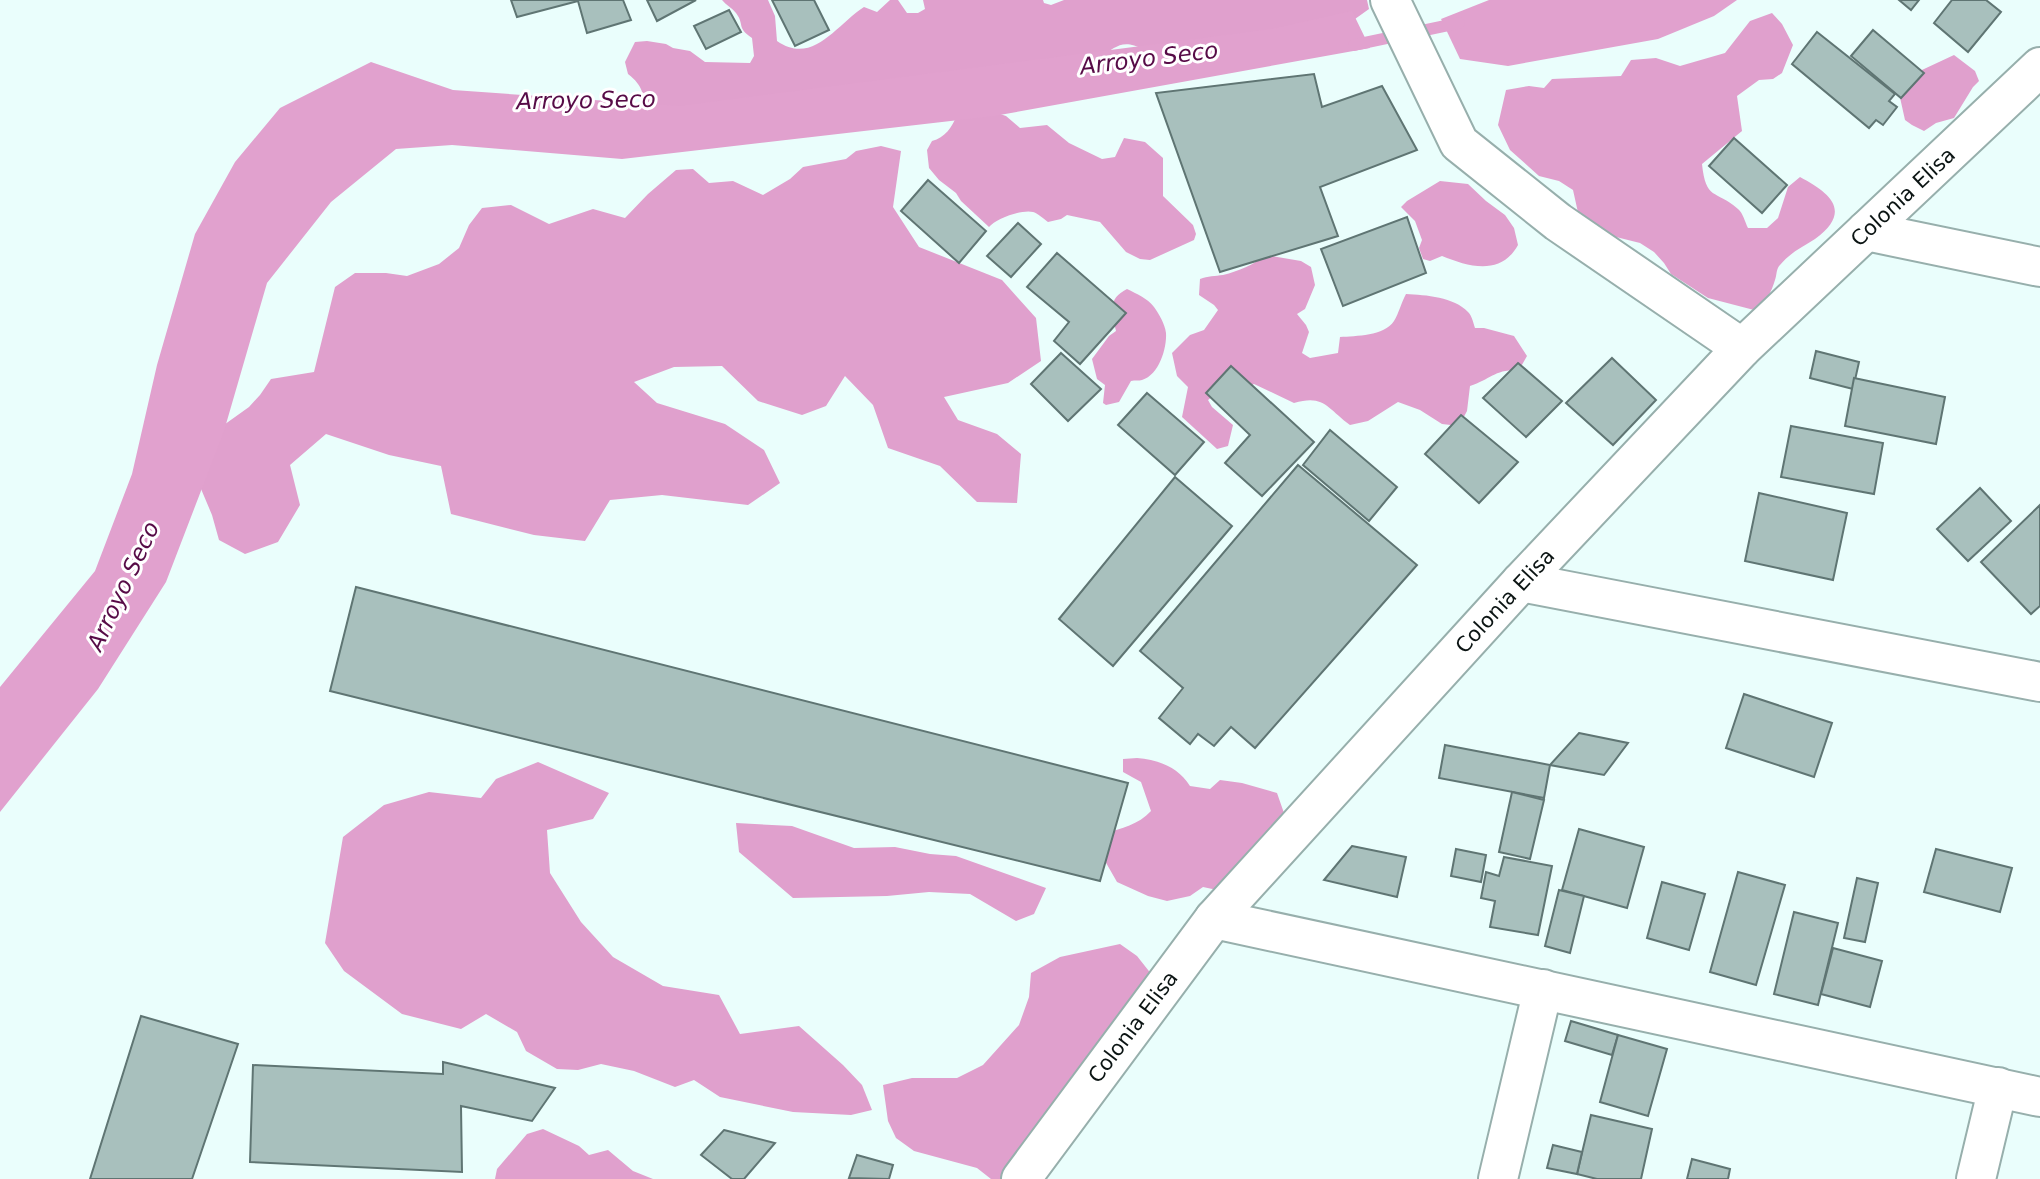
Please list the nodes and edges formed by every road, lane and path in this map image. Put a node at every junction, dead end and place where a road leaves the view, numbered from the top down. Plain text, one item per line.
1 (1390, 0) edge
2 (2040, 67) edge
3 (1866, 231) junction
4 (2040, 267) edge
5 (1742, 348) junction
6 (1521, 582) junction
7 (2040, 682) edge
8 (1214, 919) junction
9 (1543, 989) junction
10 (1998, 1087) junction
11 (2040, 1097) edge
12 (1021, 1179) edge
13 (1498, 1179) edge
14 (1976, 1179) edge

1 - 5 street
2 - 3 street, Colonia Elisa
3 - 4 street
3 - 5 street, Colonia Elisa
5 - 6 street, Colonia Elisa
6 - 7 street
6 - 8 street, Colonia Elisa
8 - 9 street
8 - 12 street, Colonia Elisa
9 - 10 street
9 - 13 street
10 - 11 street
10 - 14 street

